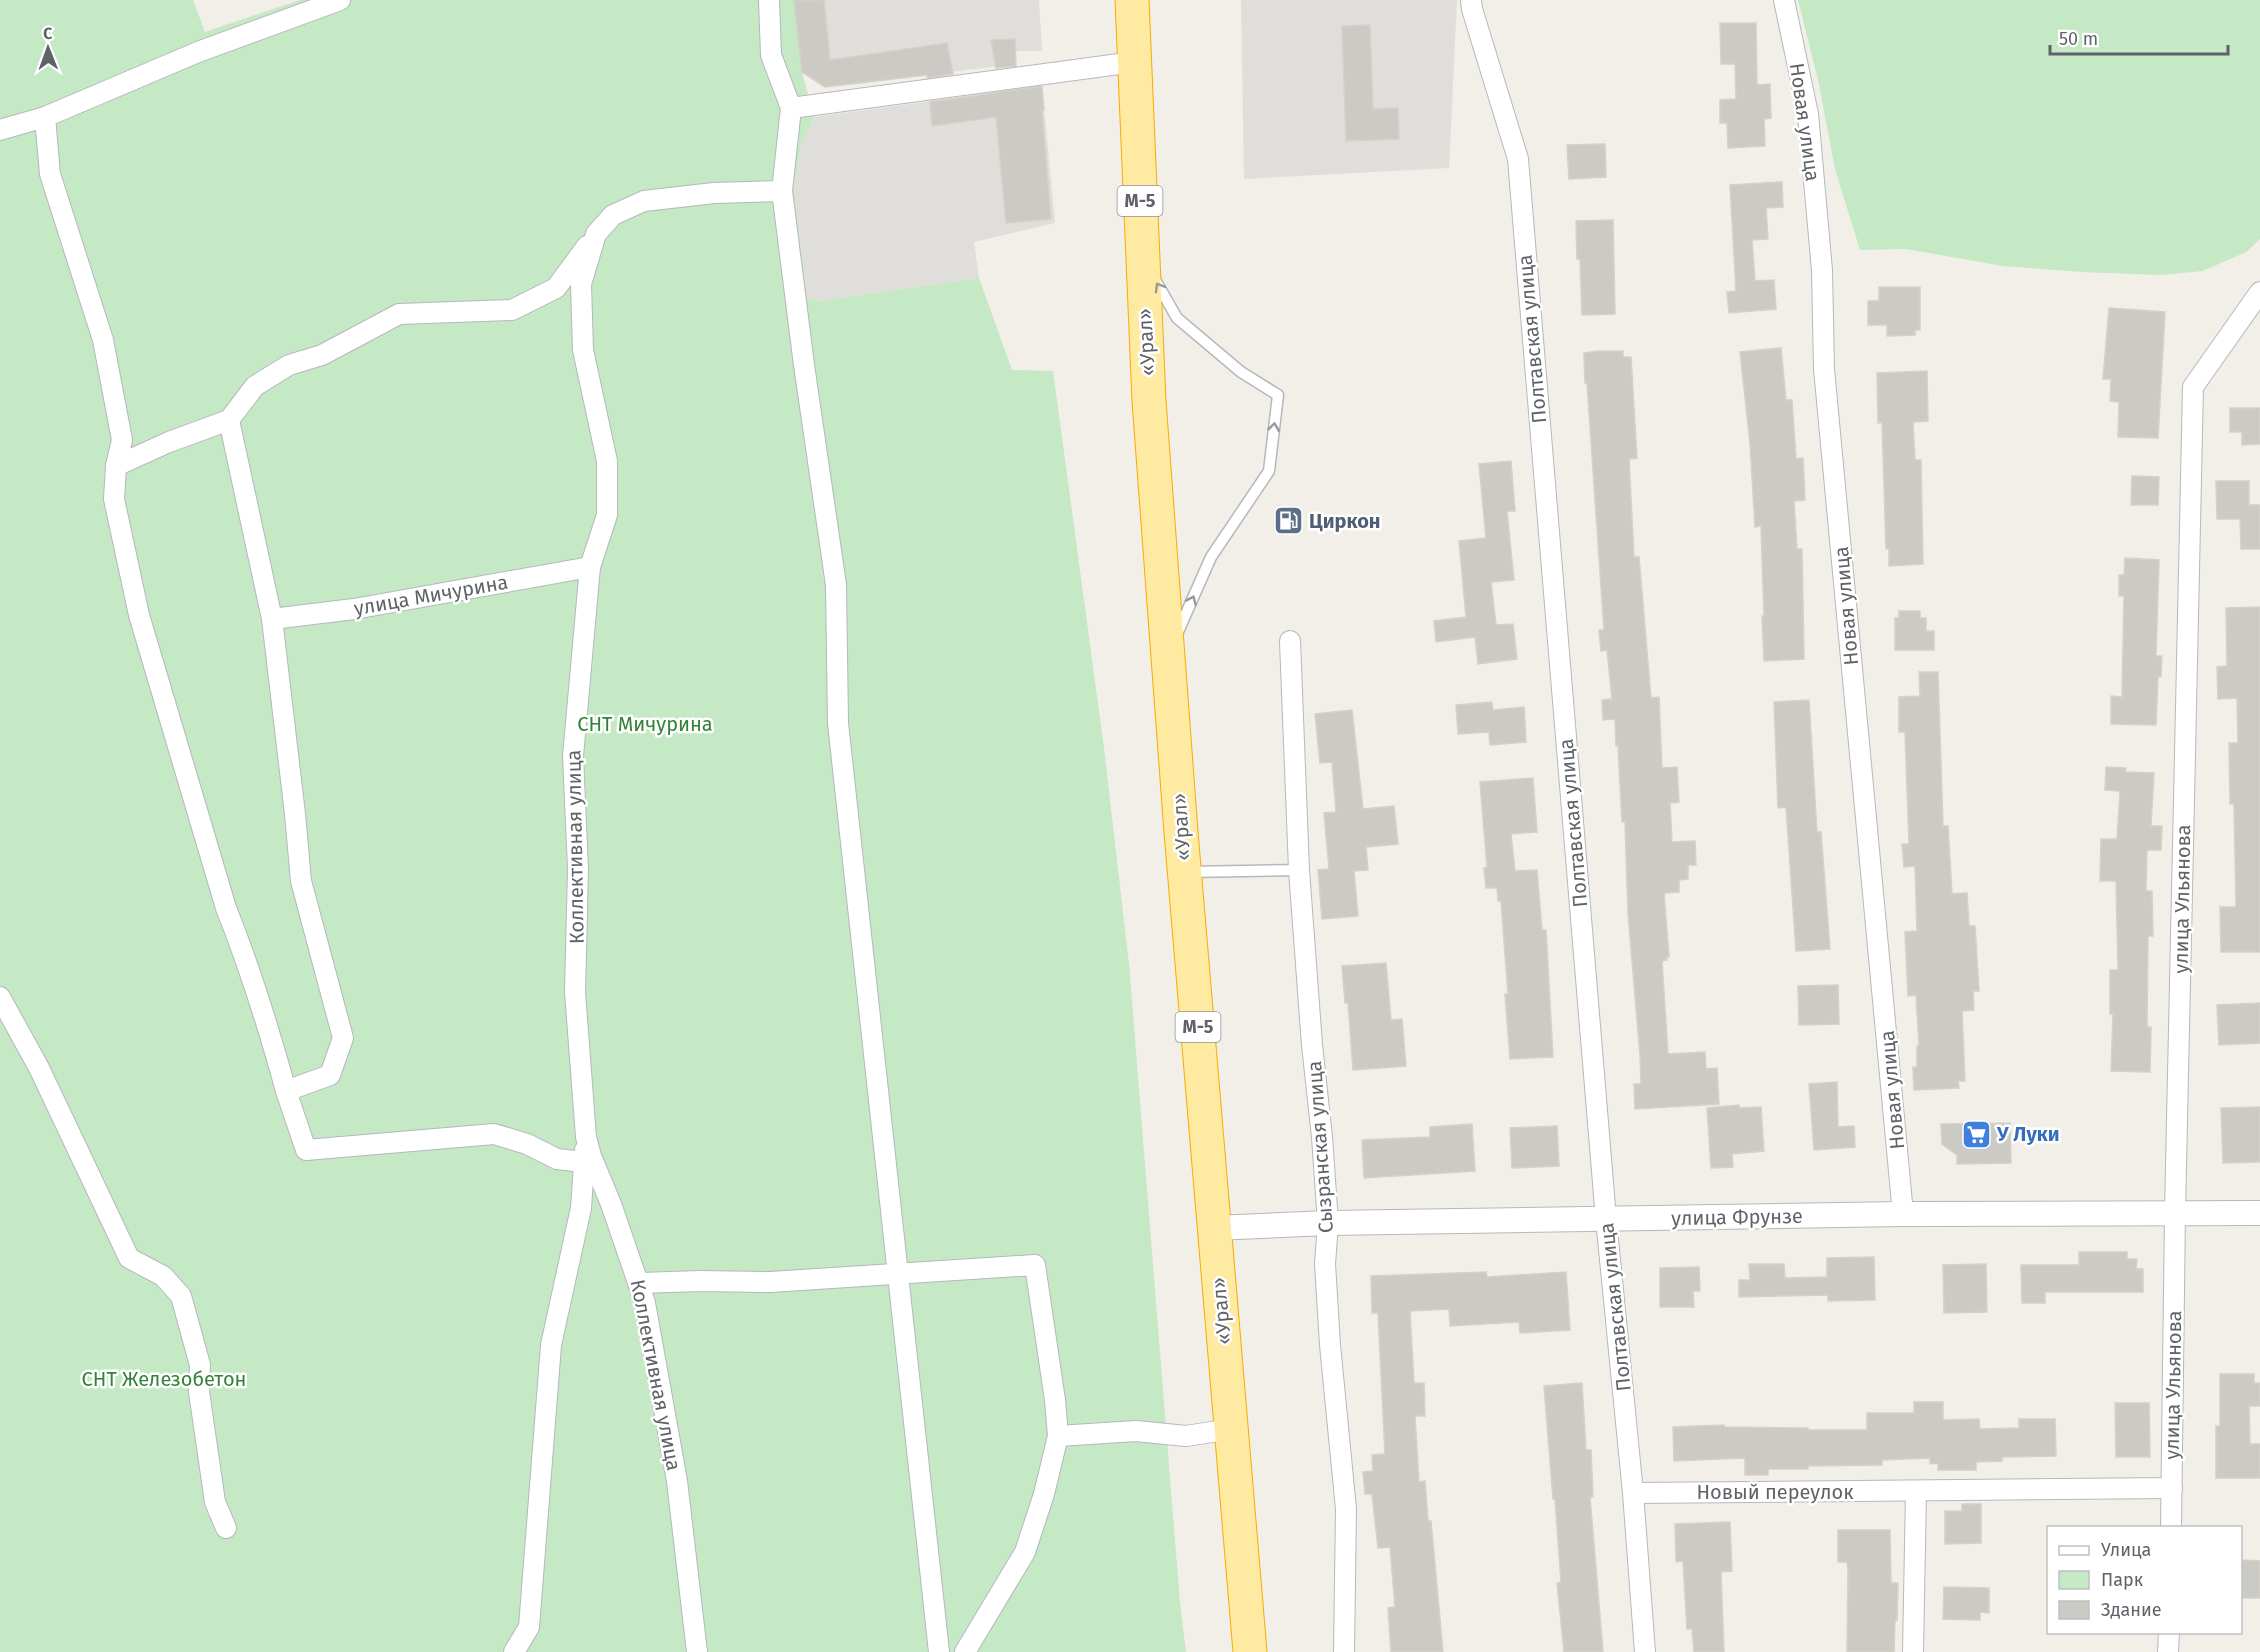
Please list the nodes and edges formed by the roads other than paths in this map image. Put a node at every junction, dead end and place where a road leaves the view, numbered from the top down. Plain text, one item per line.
1 (340, 0) edge
2 (769, 0) edge
3 (1132, 0) edge
4 (1471, 0) edge
5 (1784, 0) edge
6 (1134, 62) junction
7 (791, 108) junction
8 (45, 117) junction
9 (0, 130) edge
10 (782, 191) junction
11 (596, 234) junction
12 (1143, 258) junction
13 (2260, 292) edge
14 (229, 420) junction
15 (116, 466) junction
16 (590, 567) junction
17 (272, 620) junction
18 (1290, 641) dead end
19 (1168, 653) junction
20 (1299, 870) junction
21 (1185, 872) junction
22 (0, 997) edge
23 (286, 1092) junction
24 (586, 1137) junction
25 (583, 1162) junction
26 (2175, 1212) junction
27 (2260, 1213) edge
28 (1903, 1214) junction
29 (1606, 1219) junction
30 (1328, 1223) junction
31 (1215, 1228) junction
32 (899, 1274) junction
33 (640, 1283) junction
34 (1231, 1430) junction
35 (1058, 1436) junction
36 (2172, 1488) junction
37 (1916, 1491) junction
38 (1634, 1493) junction
39 (2171, 1526) edge
40 (226, 1528) dead end
41 (2169, 1634) edge
42 (514, 1652) edge
43 (697, 1652) edge
44 (939, 1652) edge
45 (965, 1652) edge
46 (1250, 1652) edge
47 (1344, 1652) edge
48 (1645, 1652) edge
49 (1913, 1652) edge
50 (2168, 1652) edge

1 - 8 street
2 - 7 street
3 - 6 highway, «Урал» / М-5
4 - 29 street, Полтавская улица
5 - 28 street, Новая улица
6 - 7 street
6 - 12 highway, «Урал» / М-5
7 - 10 street
8 - 9 street
8 - 15 street
10 - 11 street, Коллективная улица
10 - 32 street
11 - 14 street
11 - 16 street, Коллективная улица
12 - 19 highway, «Урал» / М-5
19 -> 12 lane
13 - 26 street, улица Ульянова
14 - 15 street
14 - 17 street
15 - 23 street
16 - 17 street, улица Мичурина
16 - 24 street, Коллективная улица
17 - 23 street
18 - 20 street, Сызранская улица
19 - 21 highway, «Урал» / М-5
20 - 21 lane
20 - 30 street, Сызранская улица
21 - 31 highway, «Урал» / М-5
22 - 40 street
23 - 25 street
24 - 25 street
24 - 33 street, Коллективная улица
25 - 42 street
26 - 27 street, улица Фрунзе
26 - 28 street, улица Фрунзе
26 - 36 street, улица Ульянова
28 - 29 street, улица Фрунзе
29 - 30 street, улица Фрунзе
29 - 38 street, Полтавская улица
30 - 31 street, улица Фрунзе
30 - 47 street, Сызранская улица
31 - 34 highway, «Урал» / М-5
32 - 33 street
32 - 35 street
32 - 44 street
33 - 43 street, Коллективная улица
34 - 35 street
34 - 46 highway, «Урал» / М-5
35 - 45 street
36 - 37 street, Новый переулок
36 - 39 street, улица Ульянова
37 - 38 street, Новый переулок
37 - 49 street
38 - 48 street, Полтавская улица
41 - 50 street

